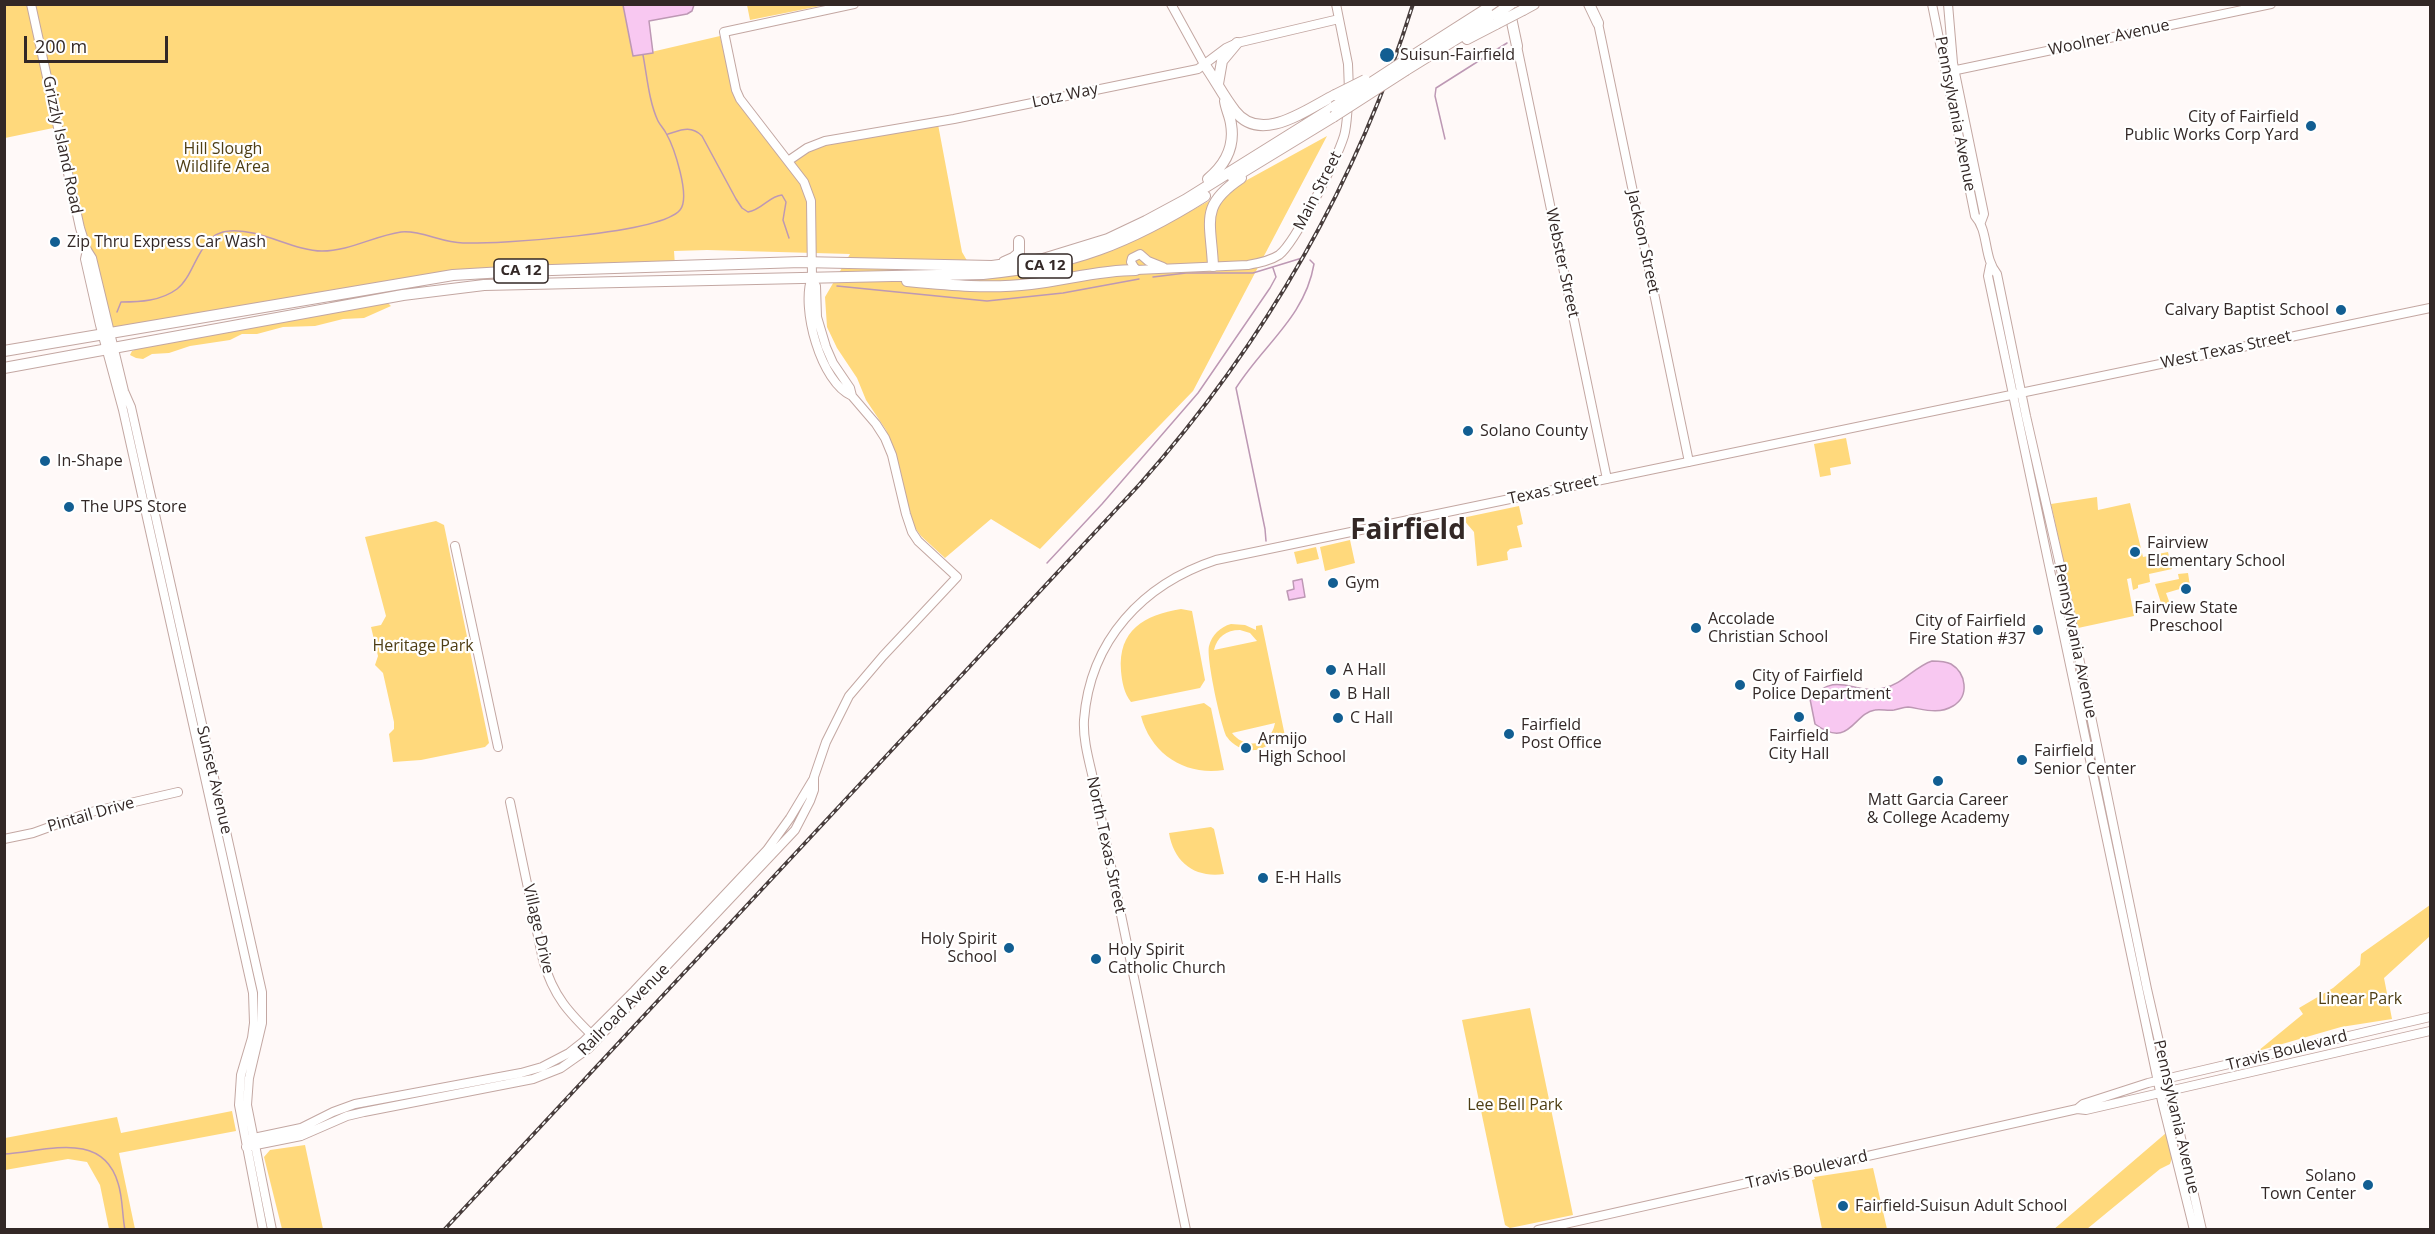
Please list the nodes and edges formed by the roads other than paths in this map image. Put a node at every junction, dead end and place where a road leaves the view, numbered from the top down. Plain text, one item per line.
1 (31, 4) edge
2 (854, 4) edge
3 (1171, 4) edge
4 (1336, 4) edge
5 (1510, 4) edge
6 (1534, 4) edge
7 (1589, 4) edge
8 (1598, 4) edge
9 (1932, 4) edge
10 (1948, 4) edge
11 (2271, 4) edge
12 (1494, 12) edge
13 (1339, 20) junction
14 (1598, 23) junction
15 (1237, 43) junction
16 (1517, 46) joint
17 (1430, 53) junction
18 (1204, 64) junction
19 (1405, 66) junction
20 (1951, 71) junction
21 (1218, 84) junction
22 (1225, 98) junction
23 (1334, 106) junction
24 (788, 161) junction
25 (1254, 166) junction
26 (1171, 207) junction
27 (87, 250) junction
28 (1052, 256) junction
29 (812, 262) junction
30 (992, 266) junction
31 (1213, 266) junction
32 (1163, 267) junction
33 (87, 269) junction
34 (1136, 270) junction
35 (871, 276) junction
36 (812, 278) junction
37 (99, 290) junction
38 (2430, 308) edge
39 (813, 332) junction
40 (106, 334) junction
41 (824, 342) junction
42 (110, 349) junction
43 (4, 351) edge
44 (4, 368) edge
45 (2017, 394) junction
46 (852, 396) junction
47 (1689, 462) junction
48 (1607, 479) junction
49 (2036, 479) junction
50 (455, 546) dead end
51 (1110, 638) joint
52 (498, 747) dead end
53 (178, 792) dead end
54 (510, 802) dead end
55 (4, 839) edge
56 (2430, 1017) edge
57 (2430, 1031) edge
58 (595, 1037) junction
59 (2168, 1079) junction
60 (2158, 1081) junction
61 (2171, 1092) junction
62 (2160, 1094) junction
63 (2076, 1109) junction
64 (249, 1143) junction
65 (263, 1230) edge
66 (272, 1230) edge
67 (1186, 1230) edge
68 (1538, 1230) edge
69 (2194, 1230) edge
70 (2202, 1230) edge

1 - 27 main road, Grizzly Island Road
2 - 24 main road
3 - 18 main road
4 - 13 main road, Main Street
5 - 12 highway, CA 12, bridge
5 - 16 highway
6 - 12 highway, bridge
7 - 14 highway
8 - 14 highway
9 - 20 main road, Pennsylvania Avenue
10 - 20 main road, Pennsylvania Avenue
11 - 20 main road, Woolner Avenue
12 - 17 highway
12 - 17 highway, CA 12
13 - 15 main road, Lotz Way
13 - 31 main road, Main Street
14 - 47 main road, Jackson Street
15 - 18 main road, Lotz Way
15 - 21 highway
16 - 48 main road, Webster Street
17 - 19 highway, CA 12
18 - 21 highway
18 - 24 main road, Lotz Way
19 - 23 highway, bridge
19 - 23 highway, CA 12, bridge
20 - 45 main road, Pennsylvania Avenue
21 - 22 highway
22 - 23 highway
22 - 26 highway
23 - 25 highway, CA 12
23 - 26 highway, CA 12
24 - 29 main road
25 - 31 highway
25 - 35 highway, CA 12
26 - 28 highway, CA 12
27 - 33 main road, Grizzly Island Road
27 - 37 main road, Grizzly Island Road
28 - 30 highway, CA 12
28 - 30 highway
29 - 30 highway, CA 12
29 - 36 main road
29 - 40 highway, CA 12
31 - 32 main road, Main Street
32 - 34 main road, Main Street
32 - 34 main road, Main Street
33 - 37 main road, Grizzly Island Road
33 - 40 main road, Grizzly Island Road
34 - 35 highway
35 - 36 highway, CA 12
36 - 39 main road
36 - 41 main road
36 - 42 highway, CA 12
37 - 40 main road, Grizzly Island Road
38 - 45 main road, West Texas Street
39 - 41 main road
39 - 46 main road
40 - 42 main road, Sunset Avenue
40 - 43 highway, CA 12
41 - 46 main road
42 - 44 highway, CA 12
42 - 64 main road, Sunset Avenue
45 - 47 main road, Texas Street
45 - 49 main road, Pennsylvania Avenue
45 - 49 main road, Pennsylvania Avenue
46 - 58 main road, Railroad Avenue
47 - 48 main road, Texas Street
48 - 51 main road, Texas Street
49 - 59 main road, Pennsylvania Avenue
49 - 60 main road, Pennsylvania Avenue
50 - 52 main road
51 - 67 main road, North Texas Street
53 - 55 main road, Pintail Drive
54 - 58 main road, Village Drive
56 - 59 main road, Travis Boulevard
57 - 61 main road, Travis Boulevard
58 - 64 main road, Railroad Avenue
59 - 60 main road, Travis Boulevard
59 - 61 main road, Pennsylvania Avenue
60 - 62 main road, Pennsylvania Avenue
60 - 63 main road, Travis Boulevard
61 - 62 main road, Travis Boulevard
61 - 70 main road, Pennsylvania Avenue
62 - 63 main road, Travis Boulevard
62 - 69 main road, Pennsylvania Avenue
63 - 68 main road, Travis Boulevard
64 - 65 main road, Sunset Avenue
64 - 66 main road, Sunset Avenue

